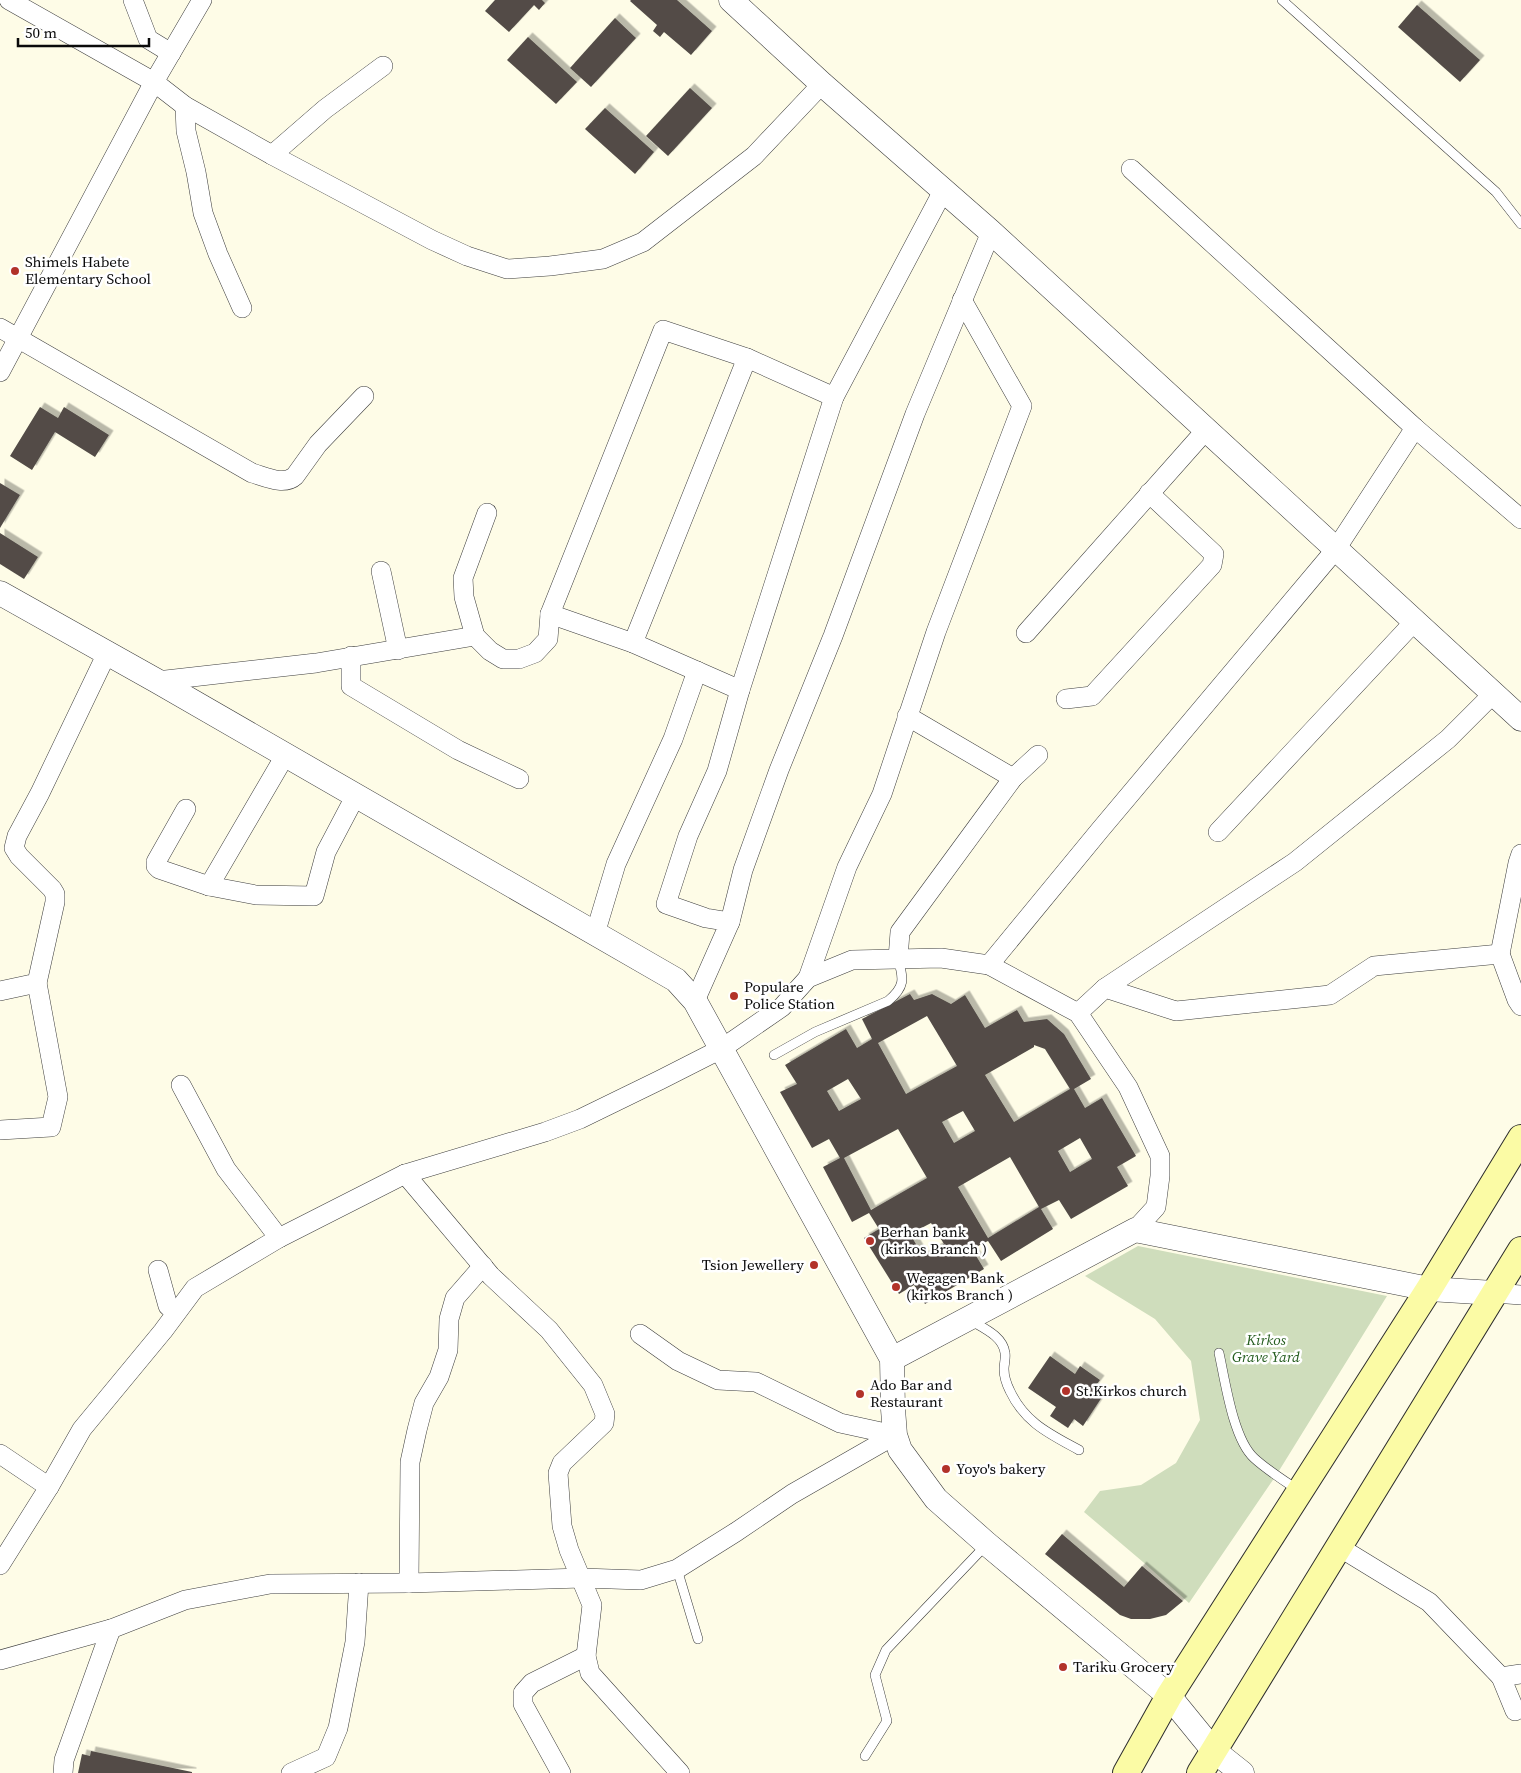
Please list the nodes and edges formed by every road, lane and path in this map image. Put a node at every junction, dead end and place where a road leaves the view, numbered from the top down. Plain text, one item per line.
1 (9, 0) edge
2 (133, 0) edge
3 (202, 0) edge
4 (731, 0) edge
5 (1282, 0) edge
6 (172, 53) junction
7 (383, 66) dead end
8 (154, 82) junction
9 (822, 84) junction
10 (185, 106) junction
11 (272, 155) junction
12 (1131, 170) dead end
13 (943, 192) junction
14 (1521, 224) edge
15 (991, 232) junction
16 (962, 300) junction
17 (242, 308) dead end
18 (0, 328) edge
19 (18, 339) junction
20 (748, 358) junction
21 (0, 372) edge
22 (364, 396) dead end
23 (834, 397) junction
24 (1415, 428) junction
25 (1206, 430) junction
26 (1150, 493) junction
27 (487, 513) dead end
28 (1521, 519) edge
29 (1336, 550) junction
30 (382, 571) dead end
31 (0, 593) edge
32 (550, 614) junction
33 (1414, 622) junction
34 (1026, 633) dead end
35 (475, 636) junction
36 (633, 643) junction
37 (398, 650) junction
38 (107, 653) junction
39 (351, 656) junction
40 (697, 671) junction
41 (157, 680) junction
42 (740, 690) junction
43 (1493, 694) junction
44 (1066, 700) dead end
45 (907, 716) junction
46 (1521, 720) edge
47 (286, 754) junction
48 (1038, 755) dead end
49 (1013, 778) junction
50 (519, 779) dead end
51 (356, 796) junction
52 (186, 810) dead end
53 (1218, 832) dead end
54 (1521, 854) edge
55 (210, 886) junction
56 (730, 922) junction
57 (595, 934) junction
58 (1500, 954) junction
59 (898, 959) junction
60 (989, 965) junction
61 (808, 978) junction
62 (37, 983) junction
63 (1105, 988) junction
64 (0, 991) edge
65 (695, 1001) junction
66 (1521, 1006) edge
67 (1078, 1013) junction
68 (721, 1049) junction
69 (774, 1055) dead end
70 (181, 1085) dead end
71 (0, 1130) edge
72 (1521, 1138) edge
73 (405, 1174) junction
74 (1135, 1230) junction
75 (279, 1238) junction
76 (1521, 1250) edge
77 (483, 1266) junction
78 (158, 1270) dead end
79 (1429, 1289) junction
80 (1494, 1293) junction
81 (1521, 1295) edge
82 (176, 1312) junction
83 (968, 1318) junction
84 (640, 1334) dead end
85 (1219, 1353) dead end
86 (892, 1359) junction
87 (895, 1435) junction
88 (1080, 1450) dead end
89 (0, 1454) edge
90 (49, 1488) junction
91 (1300, 1492) junction
92 (987, 1544) junction
93 (1340, 1547) junction
94 (0, 1565) edge
95 (677, 1569) junction
96 (582, 1578) junction
97 (359, 1583) junction
98 (409, 1583) junction
99 (111, 1629) junction
100 (698, 1639) dead end
101 (586, 1656) junction
102 (0, 1660) edge
103 (1521, 1674) edge
104 (1501, 1677) junction
105 (1169, 1696) junction
106 (1515, 1711) dead end
107 (1213, 1750) junction
108 (864, 1756) dead end
109 (63, 1773) edge
110 (291, 1773) edge
111 (561, 1773) edge
112 (680, 1773) edge
113 (1126, 1773) edge
114 (1200, 1773) edge
115 (1242, 1773) edge

1 - 8 street
2 - 6 street
3 - 6 street
4 - 9 street
5 - 14 lane
6 - 8 street
7 - 11 street
8 - 10 street
8 - 19 street
9 - 11 street
9 - 13 street
10 - 11 street
10 - 17 street
12 - 24 street
13 - 15 street
13 - 23 street
15 - 16 street
15 - 25 street
16 - 45 street
16 - 56 street
18 - 19 street
19 - 21 street
19 - 22 street
20 - 23 street
20 - 32 street
20 - 36 street
23 - 42 street
24 - 28 street
24 - 29 street
25 - 26 street
25 - 29 street
26 - 34 street
26 - 44 street
27 - 35 street
29 - 33 street
29 - 60 street
30 - 37 street
31 - 38 street
32 - 35 street
32 - 36 street
33 - 43 street
33 - 53 street
35 - 37 street
36 - 40 street
37 - 39 street
38 - 41 street
38 - 62 street
39 - 41 street
39 - 50 street
40 - 42 street
40 - 57 street
41 - 47 street
42 - 56 street
43 - 46 street
43 - 63 street
45 - 49 street
45 - 61 street
47 - 51 street
47 - 55 street
48 - 49 street
49 - 59 street
51 - 55 street
51 - 57 street
52 - 55 street
54 - 58 street
56 - 65 street
57 - 65 street
58 - 63 street
58 - 66 street
59 - 60 street
59 - 61 street
59 - 69 lane
60 - 67 street
61 - 68 street
62 - 64 street
62 - 71 street
63 - 67 street
65 - 68 street
67 - 74 street
68 - 73 street
68 - 86 street
70 - 75 street
72 - 79 main road
73 - 75 street
73 - 77 street
74 - 79 street
74 - 83 street
75 - 82 street
76 - 80 main road
77 - 96 street
77 - 98 street
78 - 82 street
79 - 80 street
79 - 91 main road
80 - 81 street
80 - 93 main road
82 - 90 street
83 - 86 street
83 - 88 lane
84 - 87 street
85 - 91 lane
86 - 87 street
87 - 92 street
87 - 95 street
89 - 90 street
90 - 94 street
91 - 105 main road
92 - 105 street
92 - 108 lane
93 - 104 street
93 - 107 main road
95 - 96 street
95 - 100 lane
96 - 98 street
96 - 101 street
97 - 98 street
97 - 99 street
97 - 110 street
99 - 102 street
99 - 109 street
101 - 111 street
101 - 112 street
103 - 104 street
104 - 106 street
105 - 107 street
105 - 113 main road
107 - 114 main road
107 - 115 street

